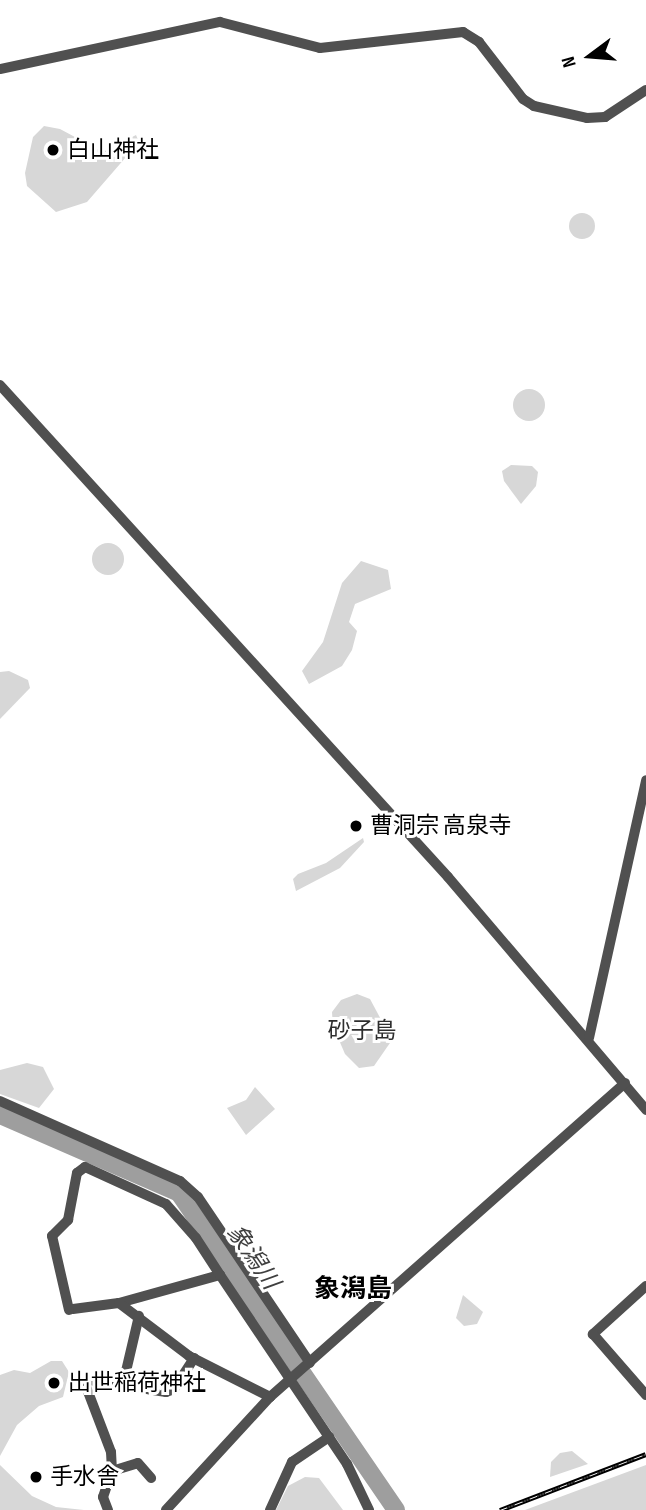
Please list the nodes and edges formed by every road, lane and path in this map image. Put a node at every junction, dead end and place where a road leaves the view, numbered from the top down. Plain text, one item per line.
1 (0, 69) edge
2 (646, 90) edge
3 (0, 385) edge
4 (646, 780) edge
5 (589, 1038) junction
6 (625, 1083) junction
7 (0, 1101) edge
8 (646, 1110) edge
9 (220, 1275) junction
10 (646, 1286) edge
11 (119, 1303) junction
12 (139, 1316) junction
13 (194, 1358) junction
14 (310, 1363) junction
15 (289, 1382) junction
16 (123, 1384) junction
17 (646, 1395) edge
18 (270, 1396) junction
19 (329, 1437) junction
20 (112, 1471) junction
21 (151, 1478) dead end
22 (108, 1510) edge
23 (166, 1510) edge
24 (270, 1510) edge
25 (369, 1510) edge

1 - 2 street
3 - 5 street
4 - 5 street
5 - 6 street
6 - 8 street
6 - 14 street
7 - 14 street
9 - 11 street
9 - 11 street
9 - 15 street
10 - 17 street
11 - 12 street
12 - 13 street
12 - 16 street
13 - 16 street
13 - 18 street
14 - 15 street
15 - 18 street
15 - 19 street
16 - 20 street
18 - 23 street
19 - 24 street
19 - 25 street
20 - 21 street
20 - 22 street

